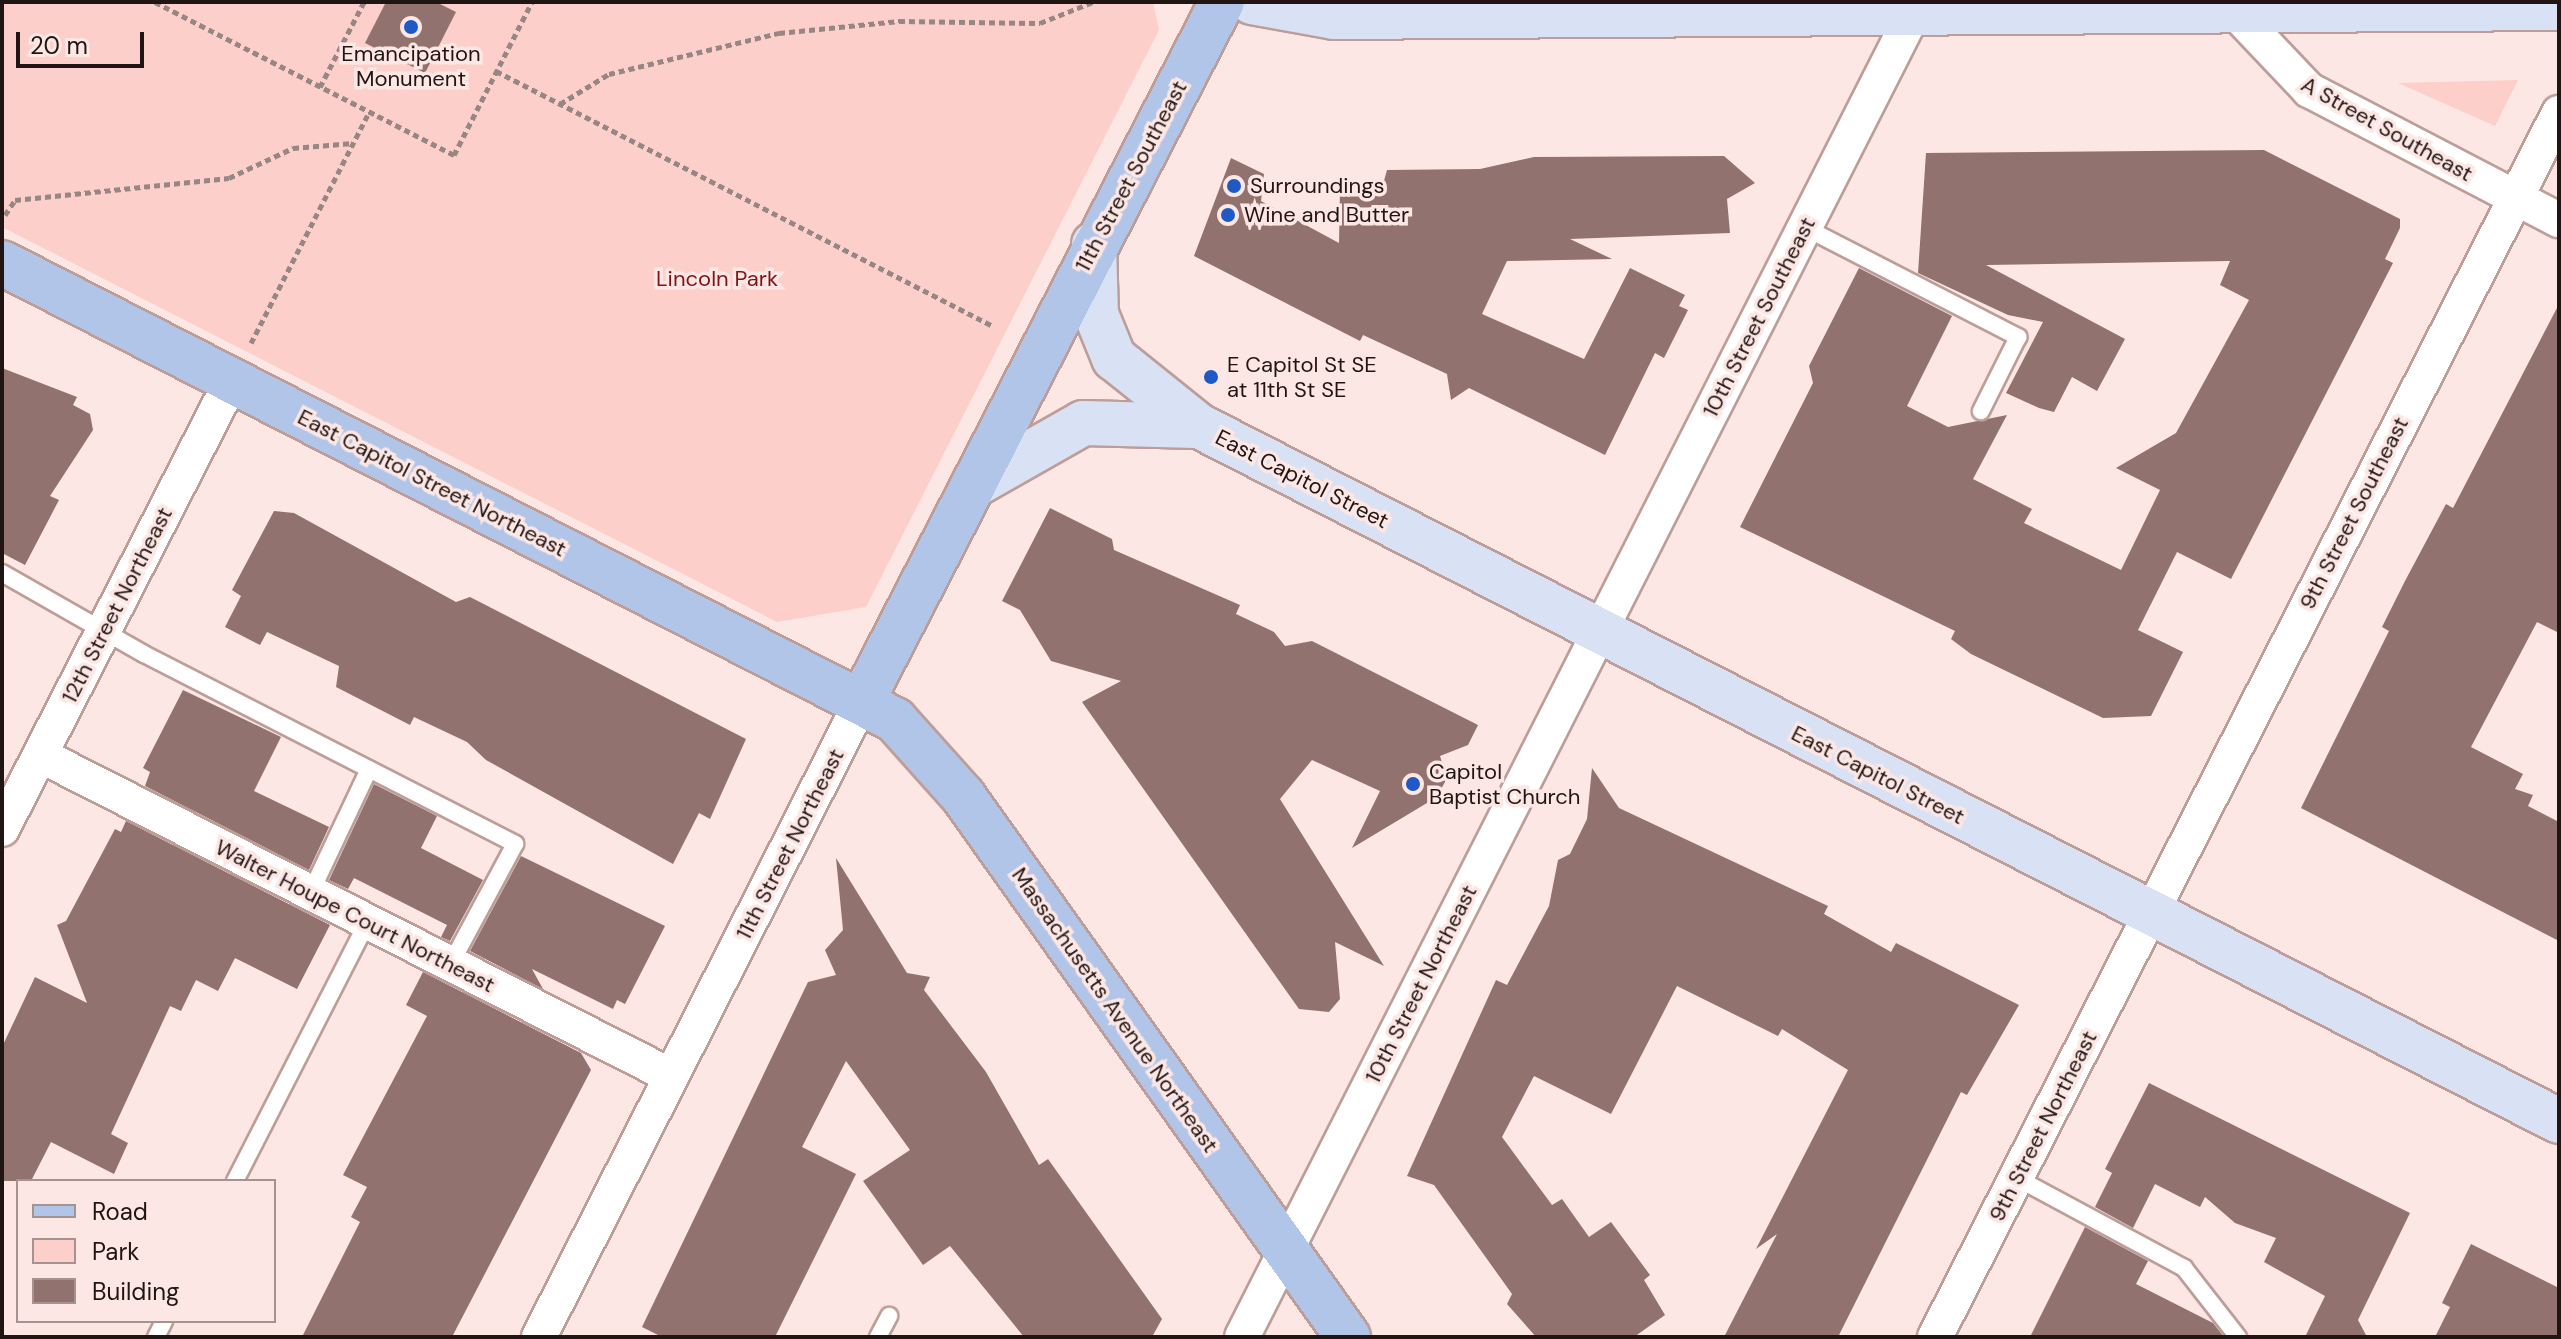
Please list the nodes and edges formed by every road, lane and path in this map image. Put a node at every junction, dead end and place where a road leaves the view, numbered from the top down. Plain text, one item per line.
1 (155, 2) edge
2 (364, 2) edge
3 (532, 2) edge
4 (1093, 2) edge
5 (1222, 2) edge
6 (1252, 2) edge
7 (2316, 7) edge
8 (1916, 8) edge
9 (2559, 8) edge
10 (2235, 12) junction
11 (496, 71) junction
12 (320, 87) junction
13 (560, 104) junction
14 (369, 112) junction
15 (2559, 113) edge
16 (353, 143) junction
17 (2516, 198) junction
18 (5, 215) dead end
19 (2559, 220) edge
20 (1804, 227) junction
21 (1094, 244) junction
22 (2, 263) edge
23 (993, 326) dead end
24 (1041, 351) joint
25 (231, 382) junction
26 (1981, 411) dead end
27 (1199, 426) junction
28 (974, 485) junction
29 (2, 573) edge
30 (106, 629) junction
31 (1600, 632) junction
32 (862, 701) junction
33 (40, 755) junction
34 (369, 769) junction
35 (2, 829) edge
36 (310, 894) junction
37 (2151, 914) junction
38 (367, 923) junction
39 (450, 965) junction
40 (671, 1076) junction
41 (2559, 1121) edge
42 (2017, 1178) junction
43 (236, 1179) edge
44 (1286, 1251) junction
45 (889, 1316) dead end
46 (546, 1335) edge
47 (878, 1337) edge
48 (1242, 1337) edge
49 (1348, 1337) edge
50 (1935, 1337) edge
51 (2238, 1337) edge

1 - 12 path
2 - 12 path
3 - 11 path
4 - 13 path
5 - 21 main road, 11th Street Southeast
6 - 8 main road
7 - 9 main road
7 - 10 main road
8 - 10 main road
8 - 20 street, 10th Street Southeast
10 - 17 street, A Street Southeast
11 - 13 path
11 - 14 path
12 - 14 path
13 - 23 path
14 - 16 path
15 - 17 street, 9th Street Southeast
16 - 18 path
16 - 25 path
17 - 19 street, A Street Southeast
17 - 37 street, 9th Street Southeast
20 - 26 lane
20 - 31 street, 10th Street Southeast
21 - 24 main road, 11th Street Southeast
21 - 27 main road
22 - 25 main road, East Capitol Street Northeast
24 - 28 main road, 11th Street Northeast
25 - 30 street, 12th Street Northeast
25 - 32 main road, East Capitol Street Northeast
27 - 28 main road
27 - 31 main road, East Capitol Street
28 - 32 main road, 11th Street Northeast
29 - 30 lane
30 - 33 street, 12th Street Northeast
30 - 34 lane
31 - 37 main road, East Capitol Street
31 - 44 street, 10th Street Northeast
32 - 40 street, 11th Street Northeast
32 - 44 main road, Massachusetts Avenue Northeast
33 - 35 street, 12th Street Northeast
33 - 36 street, Walter Houpe Court Northeast
34 - 36 lane
34 - 39 lane
36 - 38 street, Walter Houpe Court Northeast
37 - 41 main road, East Capitol Street
37 - 42 street, 9th Street Northeast
38 - 39 street, Walter Houpe Court Northeast
38 - 43 lane
39 - 40 street, Walter Houpe Court Northeast
40 - 46 street, 11th Street Northeast
42 - 50 street, 9th Street Northeast
42 - 51 lane
44 - 48 street, 10th Street Northeast
44 - 49 main road, Massachusetts Avenue Northeast
45 - 47 lane

